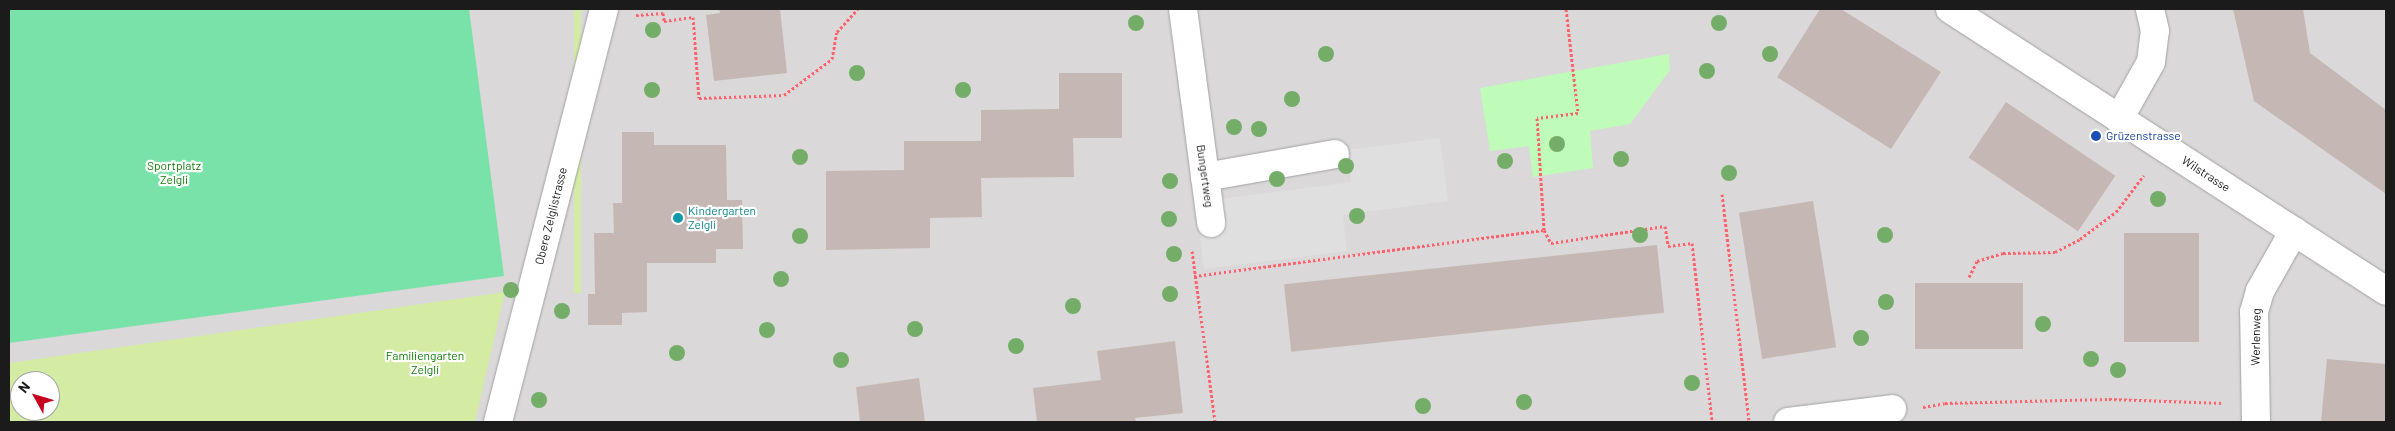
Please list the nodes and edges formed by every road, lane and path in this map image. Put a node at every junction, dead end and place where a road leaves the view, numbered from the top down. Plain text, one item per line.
1 (858, 9) edge
2 (1183, 9) edge
3 (1566, 9) edge
4 (1950, 9) edge
5 (2150, 9) edge
6 (617, 12) edge
7 (2119, 118) junction
8 (1335, 154) dead end
9 (2147, 170) dead end
10 (1205, 177) junction
11 (1722, 194) dead end
12 (1211, 223) joint
13 (1544, 230) junction
14 (2294, 231) junction
15 (1194, 276) junction
16 (1969, 277) dead end
17 (2386, 290) edge
18 (1892, 409) joint
19 (2256, 413) edge
20 (498, 422) edge
21 (1215, 422) edge
22 (1712, 422) edge
23 (1749, 422) edge
24 (1788, 422) edge

1 - 6 path
2 - 10 street, Bungertweg
3 - 13 path
4 - 7 street, Wilstrasse
5 - 7 street
6 - 20 street, Obere Zelglistrasse
7 - 14 street, Wilstrasse
8 - 10 street
9 - 16 path
10 - 12 street, Bungertweg
11 - 23 path
12 - 15 path, Bungertweg
13 - 15 path
13 - 22 path
14 - 17 street, Wilstrasse
14 - 19 street, Werlenweg
15 - 21 path, Bungertweg
18 - 19 path
18 - 24 street

